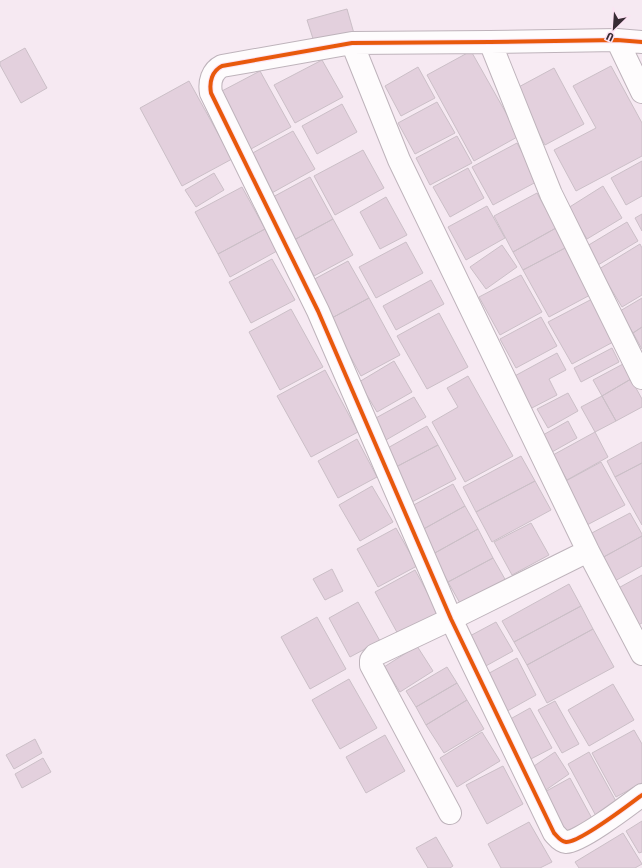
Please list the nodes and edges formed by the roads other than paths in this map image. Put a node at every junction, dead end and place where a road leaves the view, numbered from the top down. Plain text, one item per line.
1 (617, 40) junction
2 (352, 42) junction
3 (490, 42) junction
4 (642, 42) edge
5 (642, 92) edge
6 (642, 378) edge
7 (588, 551) junction
8 (450, 619) junction
9 (642, 654) edge
10 (642, 795) edge
11 (450, 813) dead end

1 - 3 street
1 - 4 street
1 - 5 street
2 - 3 street
2 - 7 street
2 - 8 street
3 - 6 street
7 - 8 street
7 - 9 street
8 - 10 street
8 - 11 street

